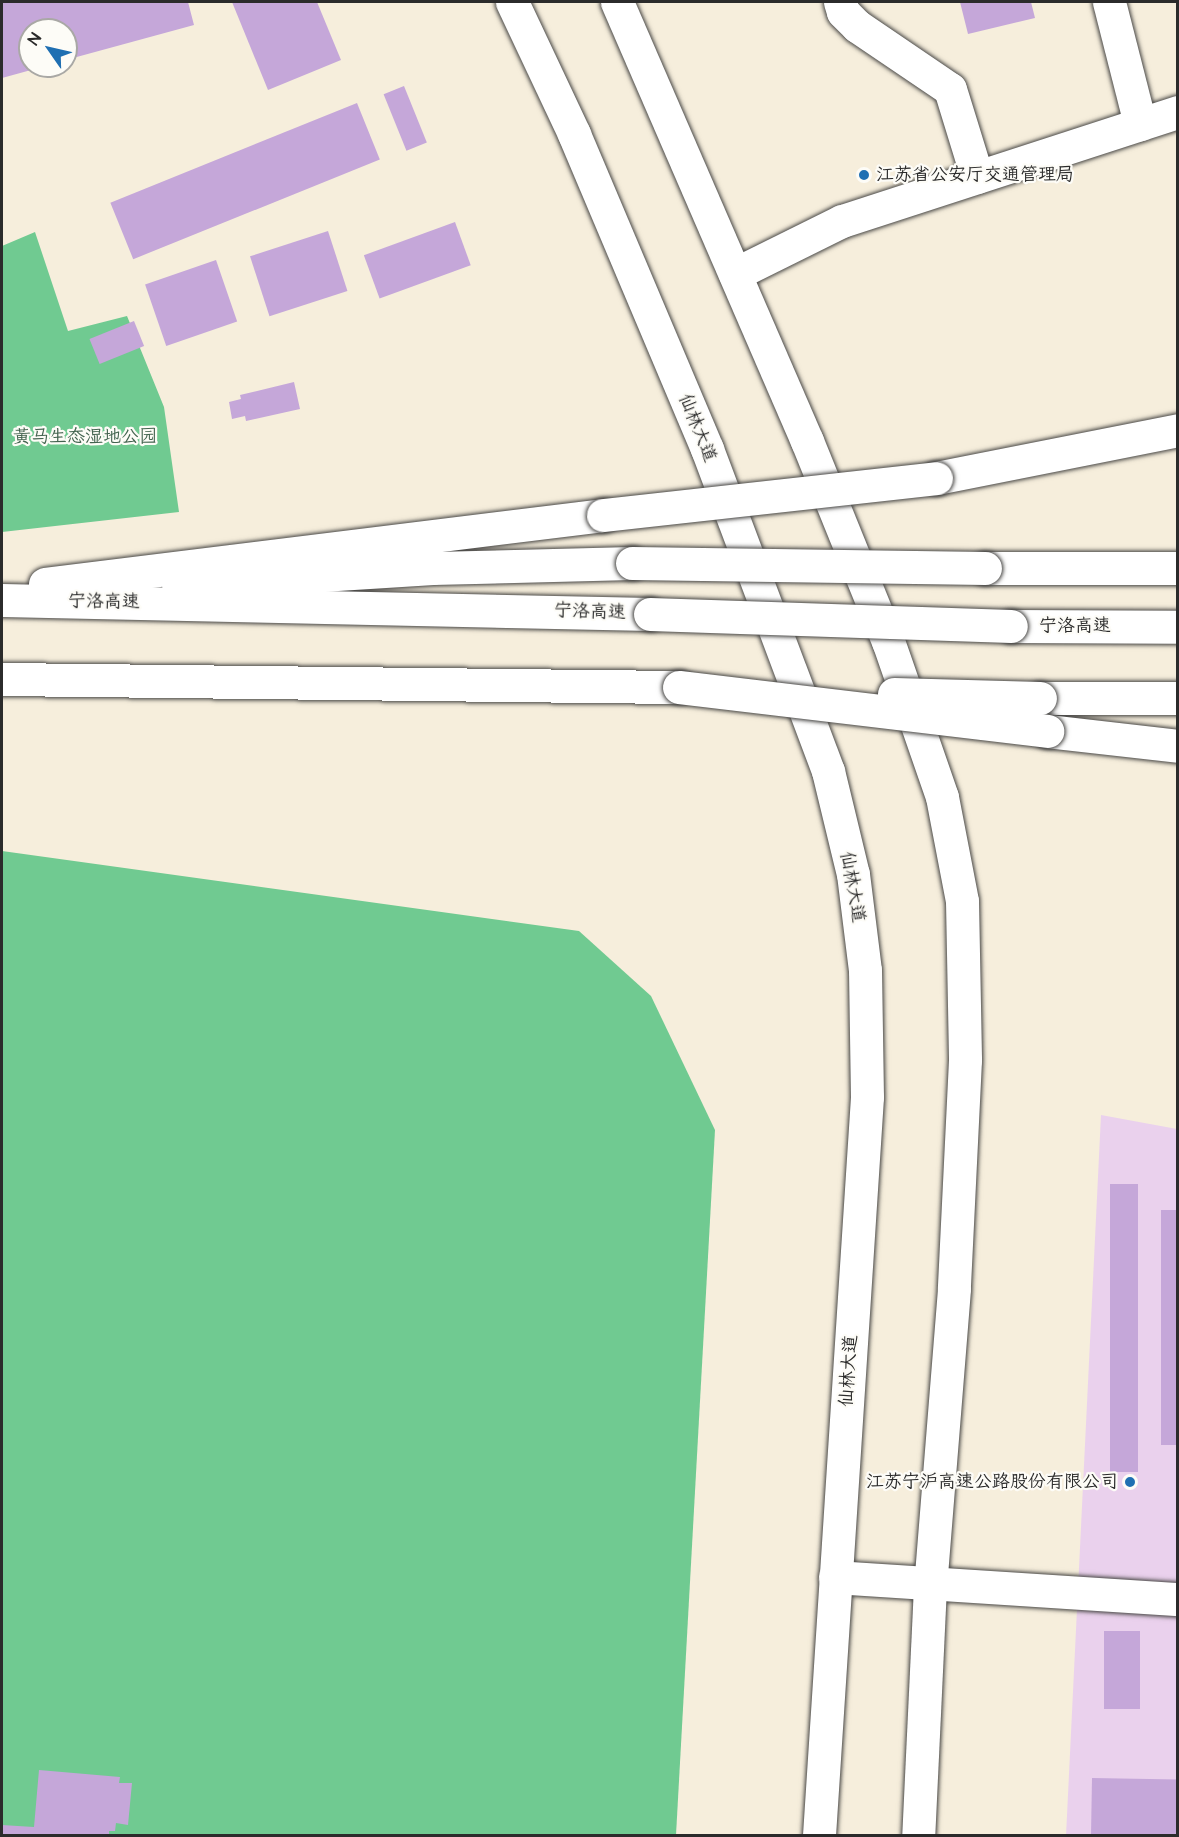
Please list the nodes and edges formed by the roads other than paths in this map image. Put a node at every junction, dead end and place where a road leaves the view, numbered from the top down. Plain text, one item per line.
1 (512, 2) edge
2 (617, 2) edge
3 (840, 2) edge
4 (1109, 2) edge
5 (1178, 112) edge
6 (1140, 124) junction
7 (977, 177) junction
8 (735, 274) junction
9 (1178, 430) edge
10 (1178, 568) edge
11 (2, 590) edge
12 (2, 594) edge
13 (2, 600) edge
14 (1178, 627) edge
15 (2, 679) edge
16 (679, 687) junction
17 (1178, 698) edge
18 (1178, 746) edge
19 (835, 1577) junction
20 (930, 1586) junction
21 (1178, 1599) edge
22 (819, 1836) edge
23 (918, 1836) edge

1 - 19 main road, 仙林大道
2 - 8 main road
3 - 7 main road
4 - 6 main road
5 - 6 main road
6 - 7 main road
7 - 8 main road
8 - 20 main road
9 - 11 main road, bridge
10 - 12 main road, bridge
13 - 14 main road, 宁洛高速, bridge
15 - 16 main road
16 - 17 main road, bridge
16 - 18 main road, bridge
19 - 20 main road
19 - 22 main road, 仙林大道
20 - 21 main road
20 - 23 main road

